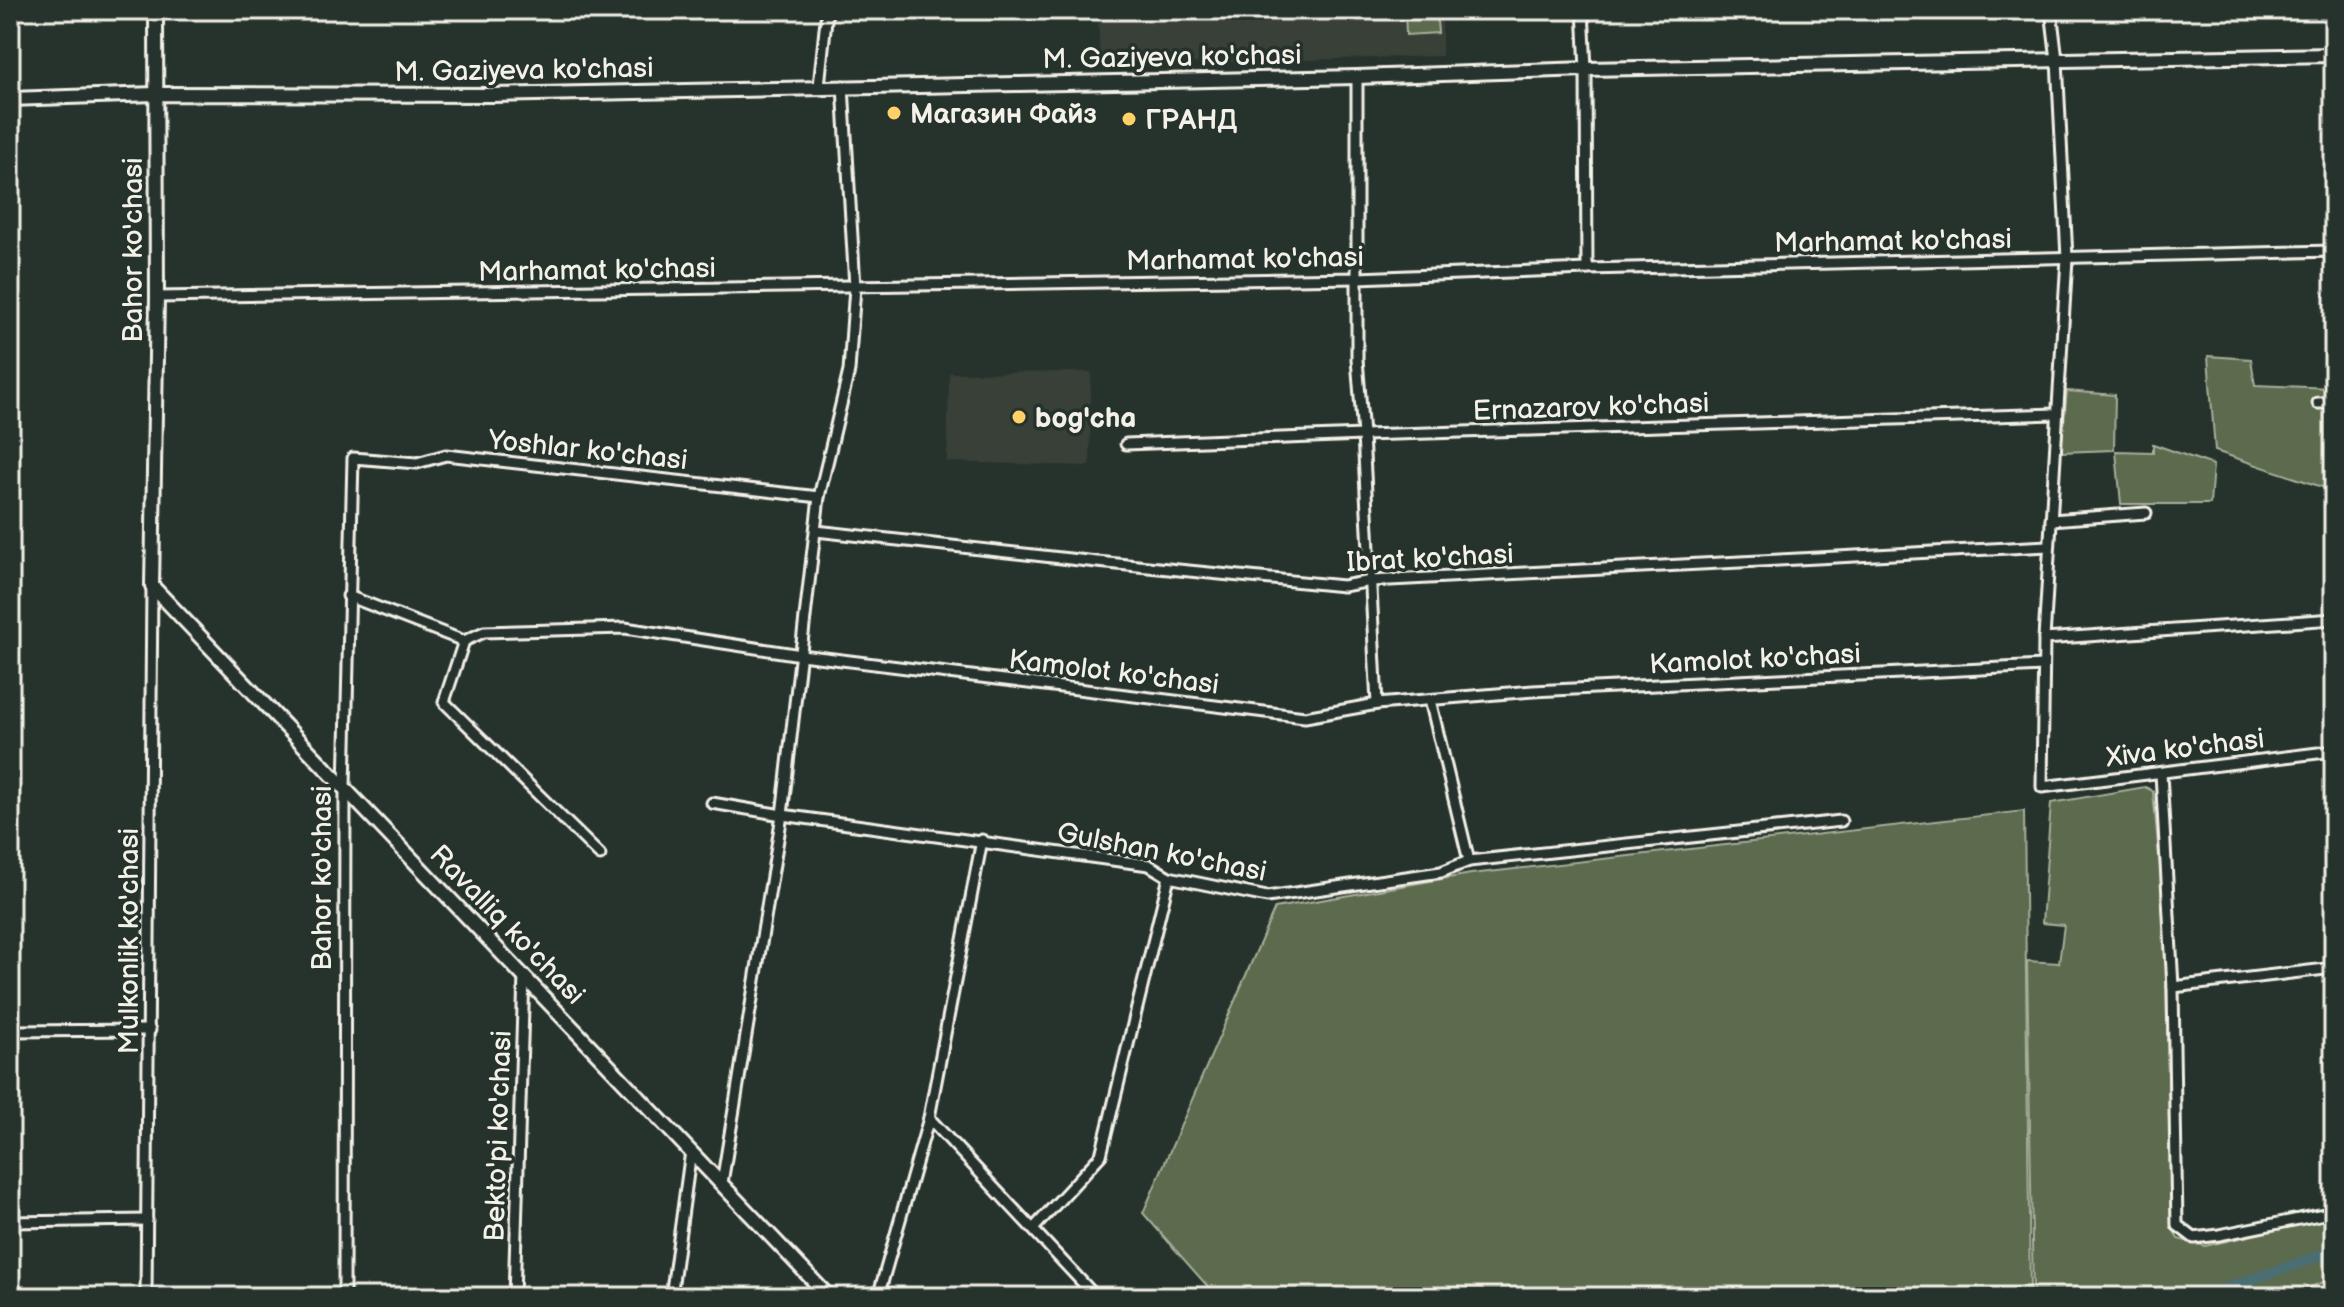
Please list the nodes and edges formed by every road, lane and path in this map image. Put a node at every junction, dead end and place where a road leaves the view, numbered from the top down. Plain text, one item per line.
1 (156, 10) edge
2 (827, 10) edge
3 (1583, 10) edge
4 (2051, 10) edge
5 (2334, 55) edge
6 (2057, 60) junction
7 (1586, 69) junction
8 (1357, 77) junction
9 (819, 86) junction
10 (843, 86) junction
11 (155, 94) junction
12 (10, 99) edge
13 (2334, 251) edge
14 (2067, 258) junction
15 (1587, 269) junction
16 (1358, 278) junction
17 (855, 287) junction
18 (157, 297) junction
19 (2318, 403) dead end
20 (2334, 403) edge
21 (2057, 414) junction
22 (1363, 435) junction
23 (1126, 444) dead end
24 (353, 458) joint
25 (819, 497) junction
26 (2146, 513) dead end
27 (2051, 520) junction
28 (816, 531) junction
29 (2049, 546) junction
30 (1371, 581) junction
31 (152, 586) junction
32 (348, 596) junction
33 (2334, 619) edge
34 (2044, 639) junction
35 (464, 641) junction
36 (801, 655) junction
37 (2043, 666) junction
38 (1430, 700) junction
39 (1377, 704) junction
40 (2334, 751) edge
41 (2161, 773) junction
42 (345, 787) junction
43 (712, 803) dead end
44 (782, 815) junction
45 (1841, 821) dead end
46 (982, 840) junction
47 (600, 855) dead end
48 (1469, 861) junction
49 (1169, 877) junction
50 (2334, 968) edge
51 (524, 975) junction
52 (2173, 987) junction
53 (150, 1030) junction
54 (10, 1031) edge
55 (929, 1118) junction
56 (691, 1151) junction
57 (722, 1183) junction
58 (2334, 1212) edge
59 (147, 1220) junction
60 (10, 1222) edge
61 (1034, 1228) junction
62 (146, 1297) edge
63 (344, 1297) edge
64 (514, 1297) edge
65 (671, 1297) edge
66 (829, 1297) edge
67 (878, 1297) edge
68 (1096, 1297) edge

1 - 11 street, Bahor ko'chasi
2 - 9 street
3 - 7 street
4 - 6 street
5 - 6 street, M. Gaziyeva ko'chasi
6 - 7 street, M. Gaziyeva ko'chasi
6 - 14 street
7 - 8 street, M. Gaziyeva ko'chasi
7 - 15 street
8 - 10 street, M. Gaziyeva ko'chasi
8 - 16 street
9 - 10 street, M. Gaziyeva ko'chasi
9 - 11 street, M. Gaziyeva ko'chasi
10 - 17 street
11 - 12 street, M. Gaziyeva ko'chasi
11 - 18 street, Bahor ko'chasi
13 - 14 street, Marhamat ko'chasi
14 - 15 street, Marhamat ko'chasi
14 - 21 street
15 - 16 street, Marhamat ko'chasi
16 - 17 street, Marhamat ko'chasi
16 - 22 street
17 - 18 street, Marhamat ko'chasi
17 - 25 street
18 - 31 street, Bahor ko'chasi
19 - 20 street
21 - 22 street, Ernazarov ko'chasi
21 - 27 street
22 - 23 street, Ernazarov ko'chasi
22 - 30 street
24 - 25 street, Yoshlar ko'chasi
24 - 32 street, Bahor ko'chasi
25 - 28 street
26 - 27 street
27 - 29 street
28 - 30 street, Ibrat ko'chasi
28 - 36 street
29 - 30 street, Ibrat ko'chasi
29 - 34 street
30 - 39 street
31 - 42 street, Ravalliq ko'chasi
31 - 53 street, Mulkonlik ko'chasi
32 - 35 street
32 - 42 street, Bahor ko'chasi
33 - 34 street
34 - 37 street
35 - 36 street, Kamolot ko'chasi
35 - 47 street
36 - 39 street, Kamolot ko'chasi
36 - 44 street
37 - 38 street, Kamolot ko'chasi
37 - 41 street, Xiva ko'chasi
38 - 39 street, Kamolot ko'chasi
38 - 48 street
40 - 41 street, Xiva ko'chasi
41 - 52 street
42 - 51 street, Ravalliq ko'chasi
42 - 63 street, Bahor ko'chasi
43 - 44 street, Gulshan ko'chasi
44 - 46 street, Gulshan ko'chasi
44 - 57 street
45 - 48 street, Gulshan ko'chasi
46 - 49 street, Gulshan ko'chasi
46 - 55 street
48 - 49 street, Gulshan ko'chasi
49 - 61 street
50 - 52 street
51 - 56 street, Ravalliq ko'chasi
51 - 64 street, Bekto'pi ko'chasi
52 - 58 street
53 - 54 street
53 - 59 street, Mulkonlik ko'chasi
55 - 61 street
55 - 67 street
56 - 57 street, Ravalliq ko'chasi
56 - 65 street
57 - 66 street, Ravalliq ko'chasi
59 - 60 street
59 - 62 street, Mulkonlik ko'chasi
61 - 68 street

